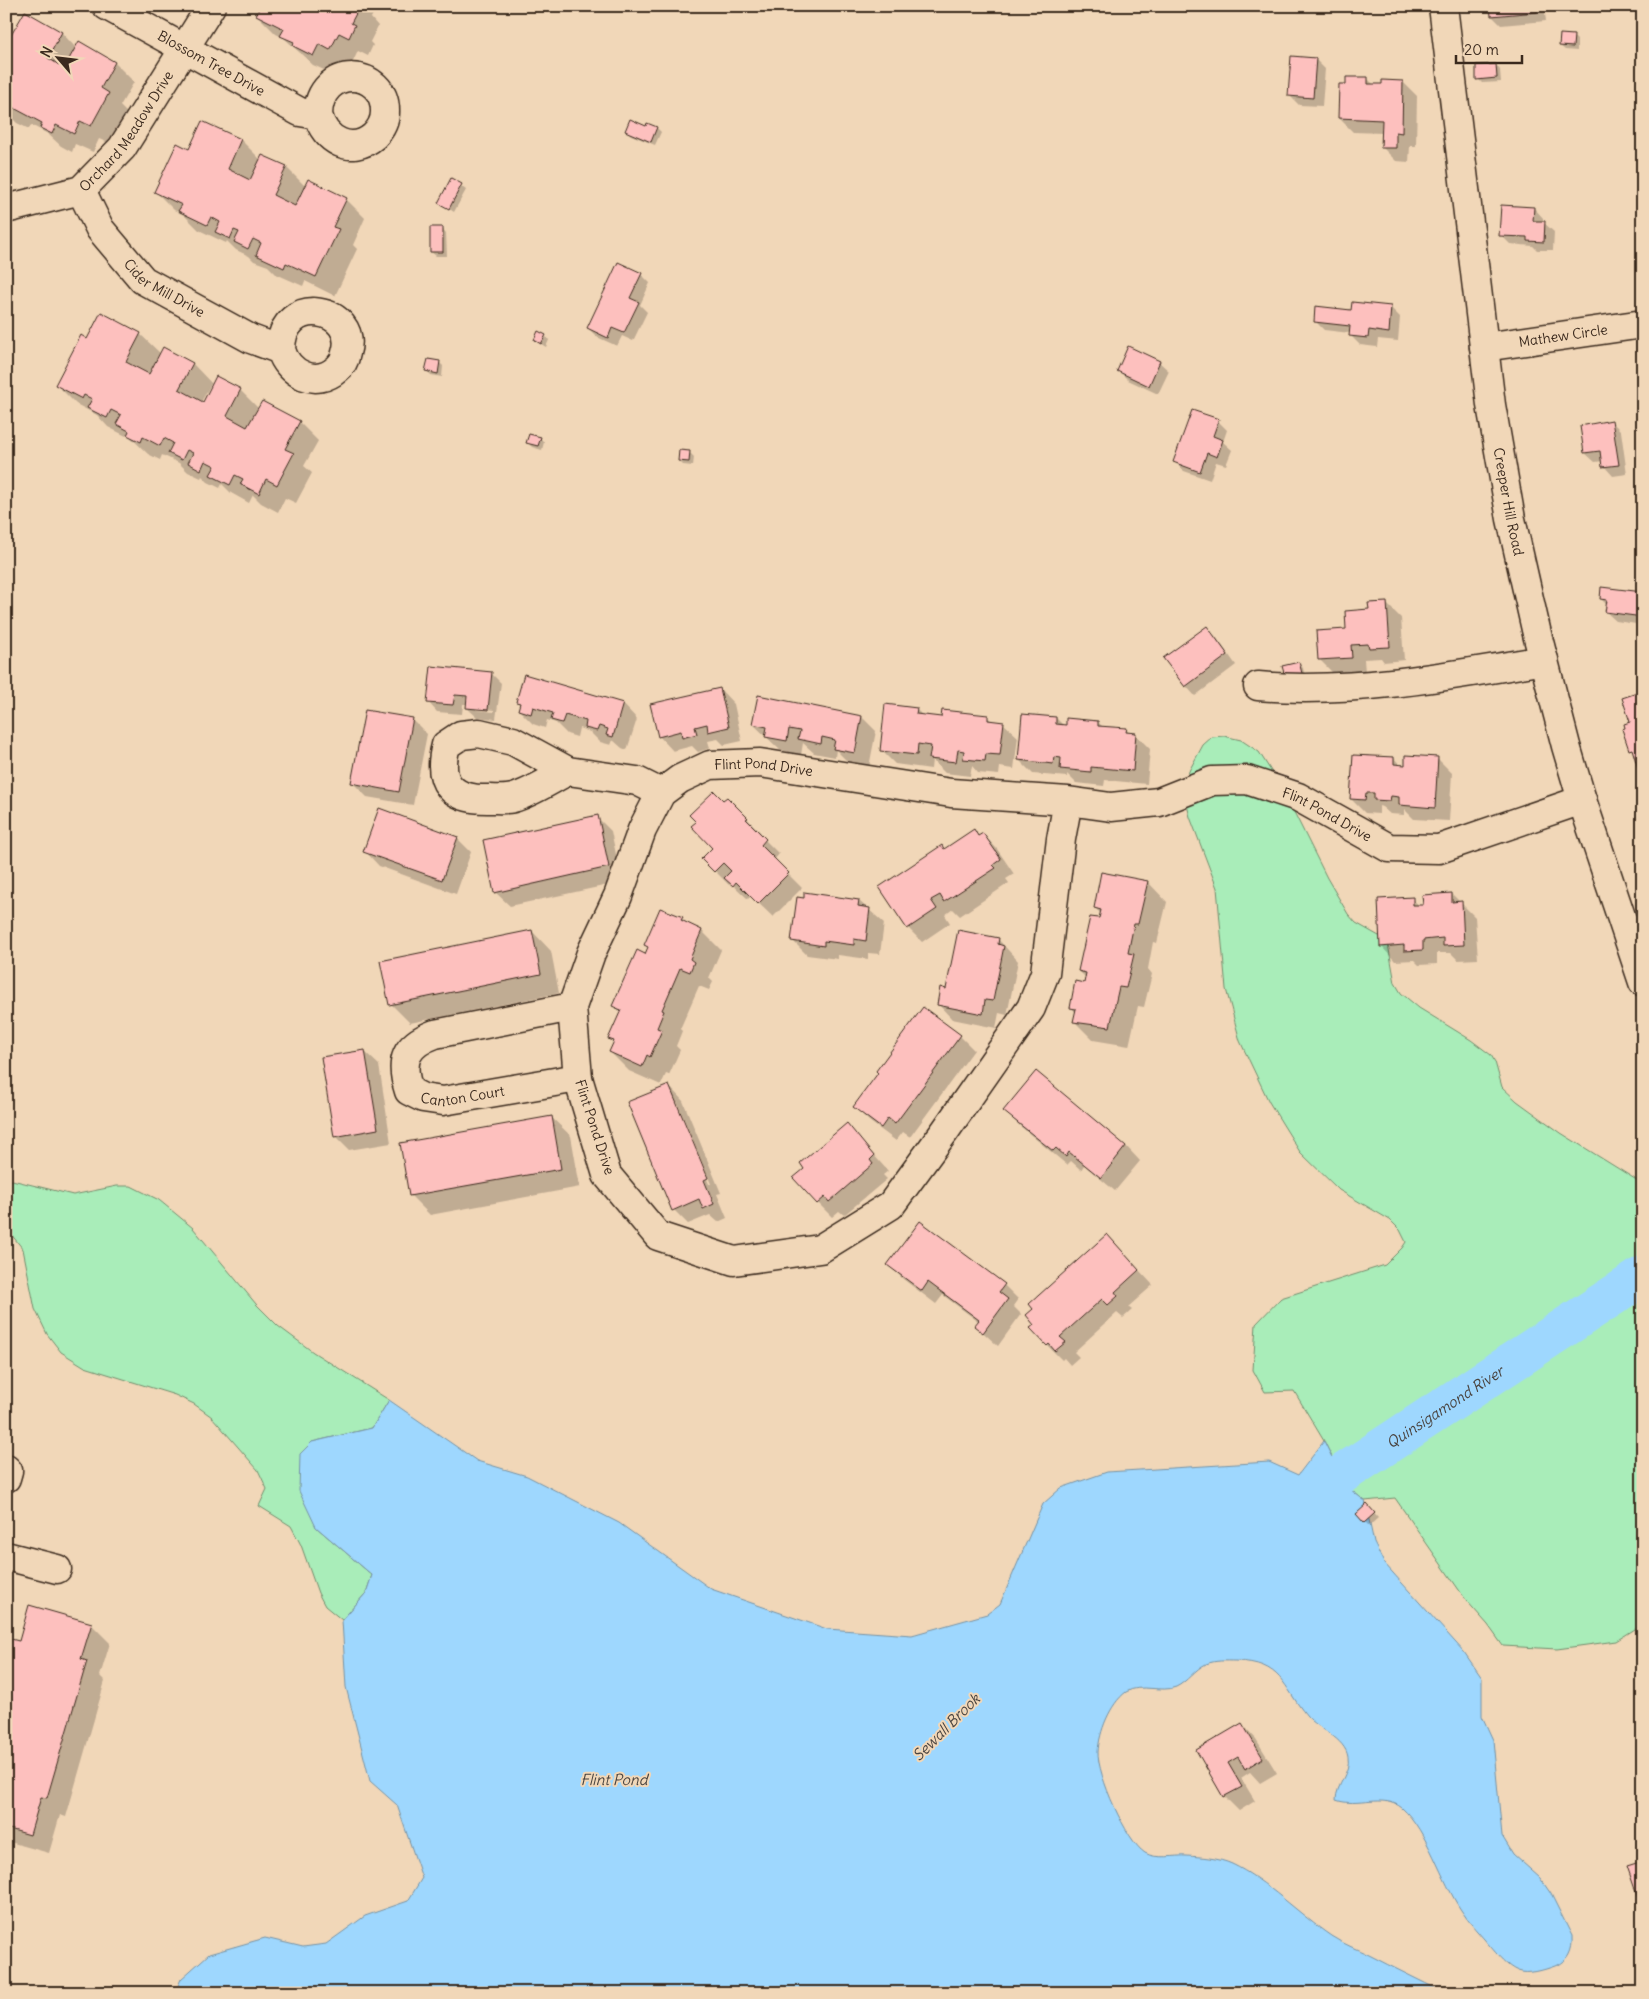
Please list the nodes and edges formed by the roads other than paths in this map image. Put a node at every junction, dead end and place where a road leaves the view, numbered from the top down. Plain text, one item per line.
1 (107, 6) edge
2 (211, 6) edge
3 (1443, 6) edge
4 (184, 48) junction
5 (318, 115) dead end
6 (81, 190) junction
7 (6, 209) edge
8 (1643, 324) edge
9 (1484, 347) junction
10 (281, 350) dead end
11 (1544, 660) junction
12 (1258, 686) dead end
13 (568, 771) dead end
14 (661, 793) junction
15 (1582, 800) junction
16 (1068, 801) junction
17 (1643, 982) edge
18 (572, 1008) junction
19 (578, 1078) junction
20 (6, 1470) edge
21 (6, 1478) edge
22 (6, 1556) edge
23 (57, 1569) dead end

1 - 4 street, Blossom Tree Drive
2 - 4 street, Orchard Meadow Drive
3 - 9 street, Creeper Hill Road
4 - 5 street, Blossom Tree Drive
4 - 6 street, Orchard Meadow Drive
6 - 7 street, Orchard Meadow Drive
6 - 10 street, Cider Mill Drive
8 - 9 street, Mathew Circle
9 - 11 street, Creeper Hill Road
11 - 12 street
11 - 15 street, Creeper Hill Road
13 - 14 street
14 - 16 street, Flint Pond Drive
14 - 18 street, Flint Pond Drive
15 - 16 street, Flint Pond Drive
15 - 17 street, Creeper Hill Road
16 - 19 street, Flint Pond Drive
18 - 19 street, Flint Pond Drive
18 - 19 street, Canton Court
20 - 21 street
22 - 23 street

